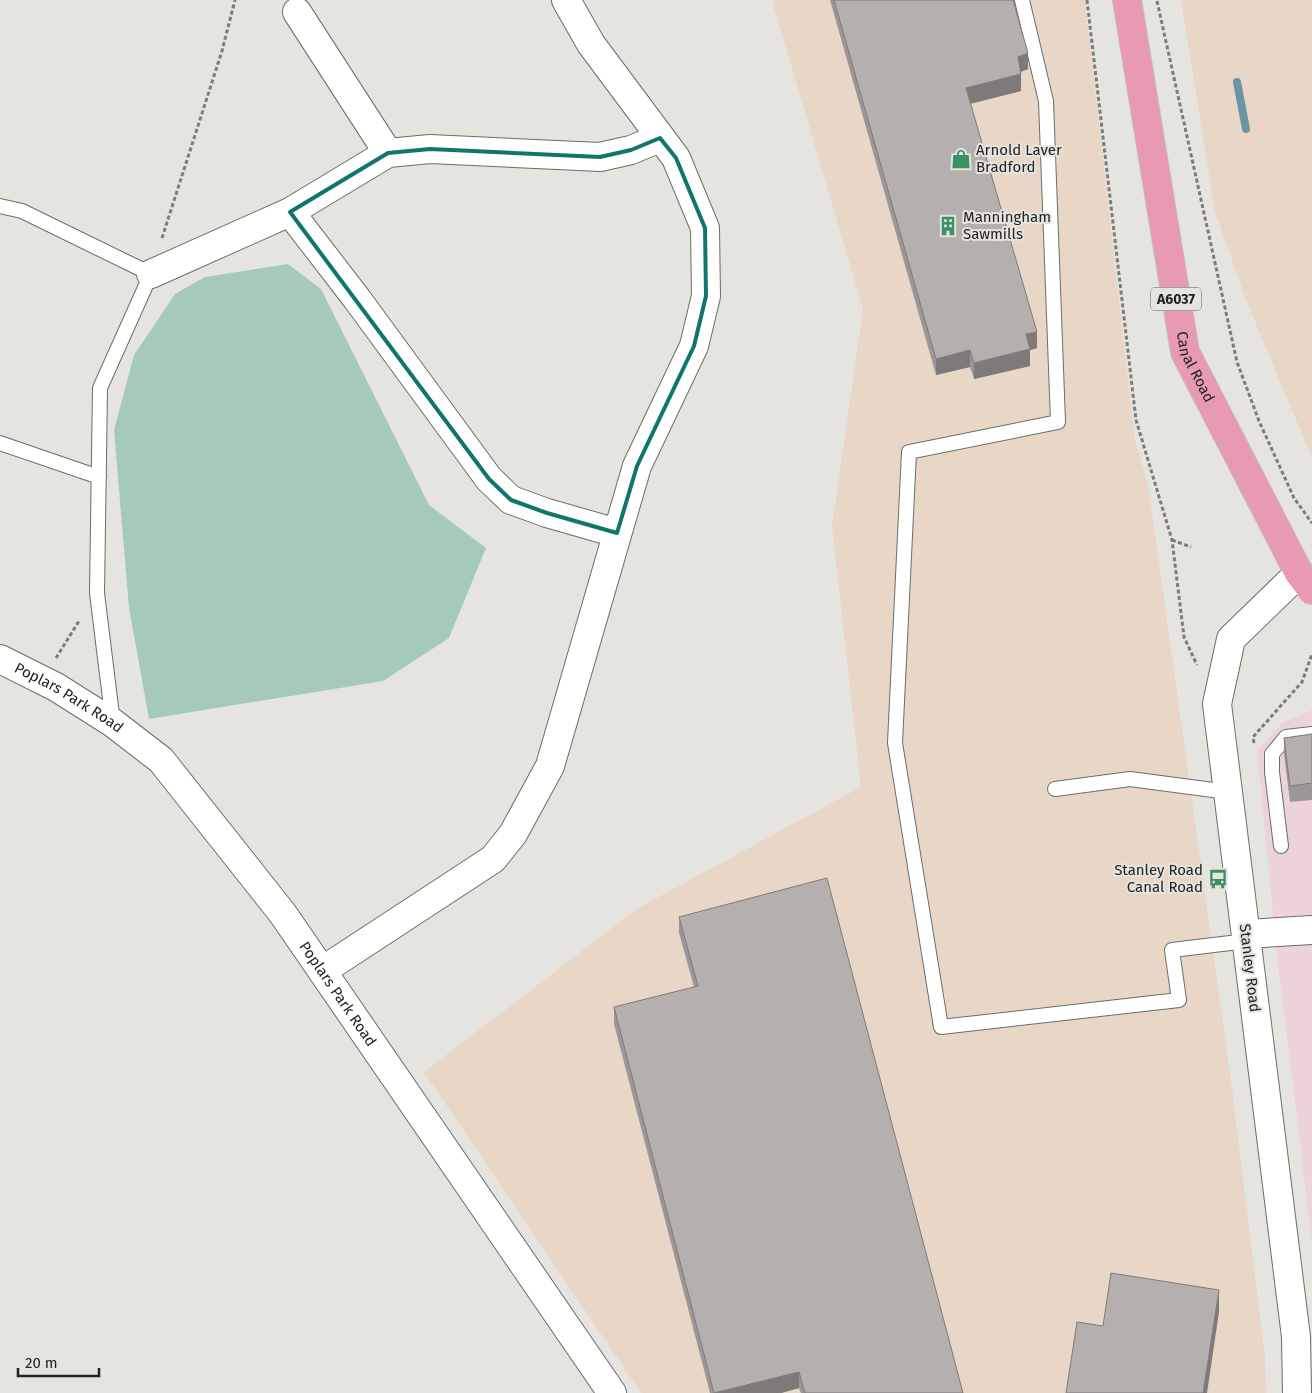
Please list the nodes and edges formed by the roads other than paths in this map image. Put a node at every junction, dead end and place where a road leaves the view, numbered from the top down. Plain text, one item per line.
1 (566, 0) edge
2 (1022, 0) edge
3 (1127, 0) edge
4 (298, 12) dead end
5 (660, 138) junction
6 (388, 153) junction
7 (0, 206) edge
8 (290, 212) junction
9 (151, 274) junction
10 (0, 442) edge
11 (99, 477) junction
12 (617, 532) junction
13 (1305, 581) edge
14 (0, 659) edge
15 (113, 723) junction
16 (1312, 734) edge
17 (1055, 789) dead end
18 (1228, 792) junction
19 (1281, 846) dead end
20 (1312, 930) edge
21 (1246, 937) junction
22 (322, 971) junction
23 (612, 1393) edge
24 (1298, 1393) edge

1 - 5 street
2 - 21 lane
3 - 13 main road, Canal Road / A6037
4 - 6 street
5 - 6 street
5 - 12 street
6 - 8 street
7 - 9 lane
8 - 9 street
8 - 12 street
9 - 11 lane
10 - 11 lane
11 - 15 lane
12 - 22 street
13 - 18 street, Stanley Road
14 - 15 street, Poplars Park Road
15 - 22 street, Poplars Park Road
16 - 19 lane
17 - 18 lane
18 - 21 street, Stanley Road
20 - 21 street
21 - 24 street, Stanley Road
22 - 23 street, Poplars Park Road

